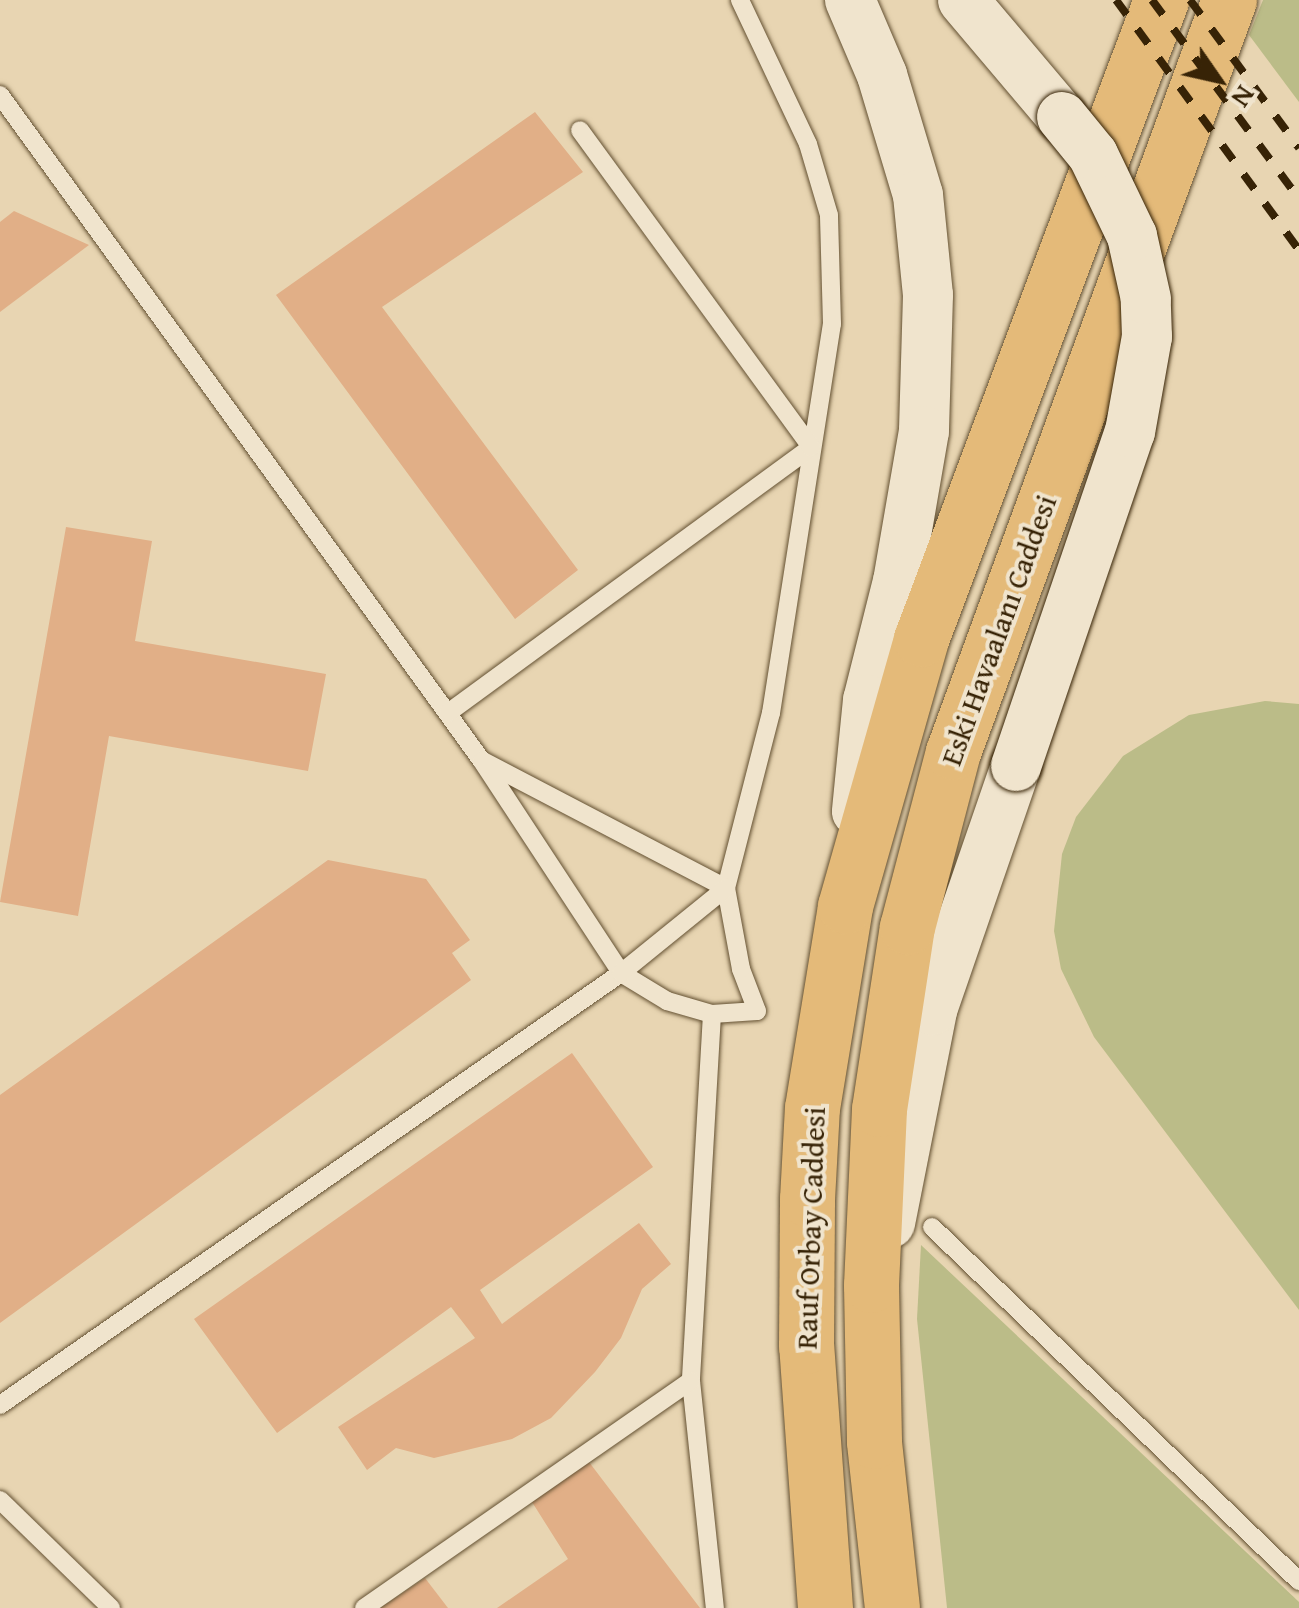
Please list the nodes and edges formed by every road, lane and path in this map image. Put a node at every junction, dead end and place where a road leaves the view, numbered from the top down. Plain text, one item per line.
1 (740, 0) edge
2 (850, 0) edge
3 (963, 0) edge
4 (1161, 0) edge
5 (1230, 0) edge
6 (0, 95) edge
7 (580, 130) dead end
8 (811, 447) junction
9 (448, 713) junction
10 (482, 761) junction
11 (857, 850) junction
12 (726, 888) junction
13 (621, 973) junction
14 (712, 1014) junction
15 (932, 1228) dead end
16 (870, 1285) junction
17 (691, 1382) junction
18 (0, 1405) edge
19 (0, 1500) edge
20 (1299, 1581) edge
21 (111, 1608) edge
22 (364, 1608) edge
23 (715, 1608) edge
24 (825, 1608) edge
25 (892, 1608) edge

1 - 8 lane
2 - 11 main road
3 - 16 main road, bridge
4 - 11 highway
5 - 16 highway, Eski Havaalanı Caddesi
6 - 9 lane
7 - 8 lane
8 - 9 lane
8 - 12 lane
9 - 10 lane
10 - 12 lane
10 - 13 lane
11 - 24 highway, Rauf Orbay Caddesi
12 - 13 lane
12 - 14 lane
13 - 14 lane
13 - 18 lane
14 - 17 lane
15 - 20 lane
16 - 25 highway, Rauf Orbay Caddesi
17 - 22 lane
17 - 23 lane
19 - 21 lane

